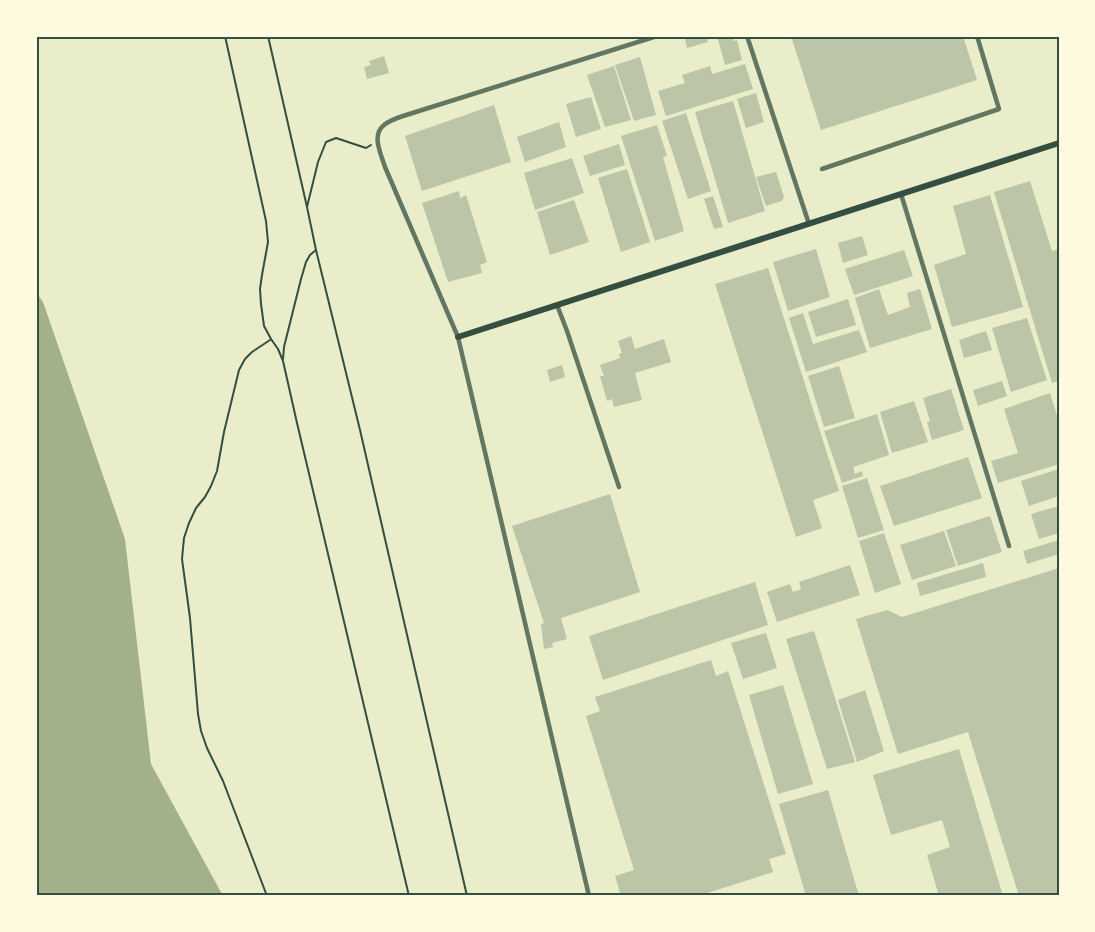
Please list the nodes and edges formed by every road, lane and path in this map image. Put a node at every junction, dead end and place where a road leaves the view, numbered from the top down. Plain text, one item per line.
1 (225, 36) edge
2 (268, 36) edge
3 (657, 36) edge
4 (747, 36) edge
5 (978, 36) edge
6 (377, 141) junction
7 (1059, 143) edge
8 (822, 169) dead end
9 (901, 194) junction
10 (307, 207) junction
11 (809, 224) junction
12 (316, 250) junction
13 (557, 305) junction
14 (458, 337) junction
15 (271, 340) junction
16 (283, 361) junction
17 (619, 488) dead end
18 (1009, 546) dead end
19 (267, 896) edge
20 (410, 896) edge
21 (467, 896) edge
22 (589, 896) edge

1 - 15 path
2 - 10 path
3 - 6 street
4 - 11 street
5 - 8 street
6 - 10 path
6 - 14 street
7 - 9 main road
9 - 11 main road
9 - 18 street
10 - 12 path
11 - 13 main road
12 - 16 path
12 - 21 path
13 - 14 main road
13 - 17 street
14 - 22 street
15 - 16 path
15 - 19 path
16 - 20 path

